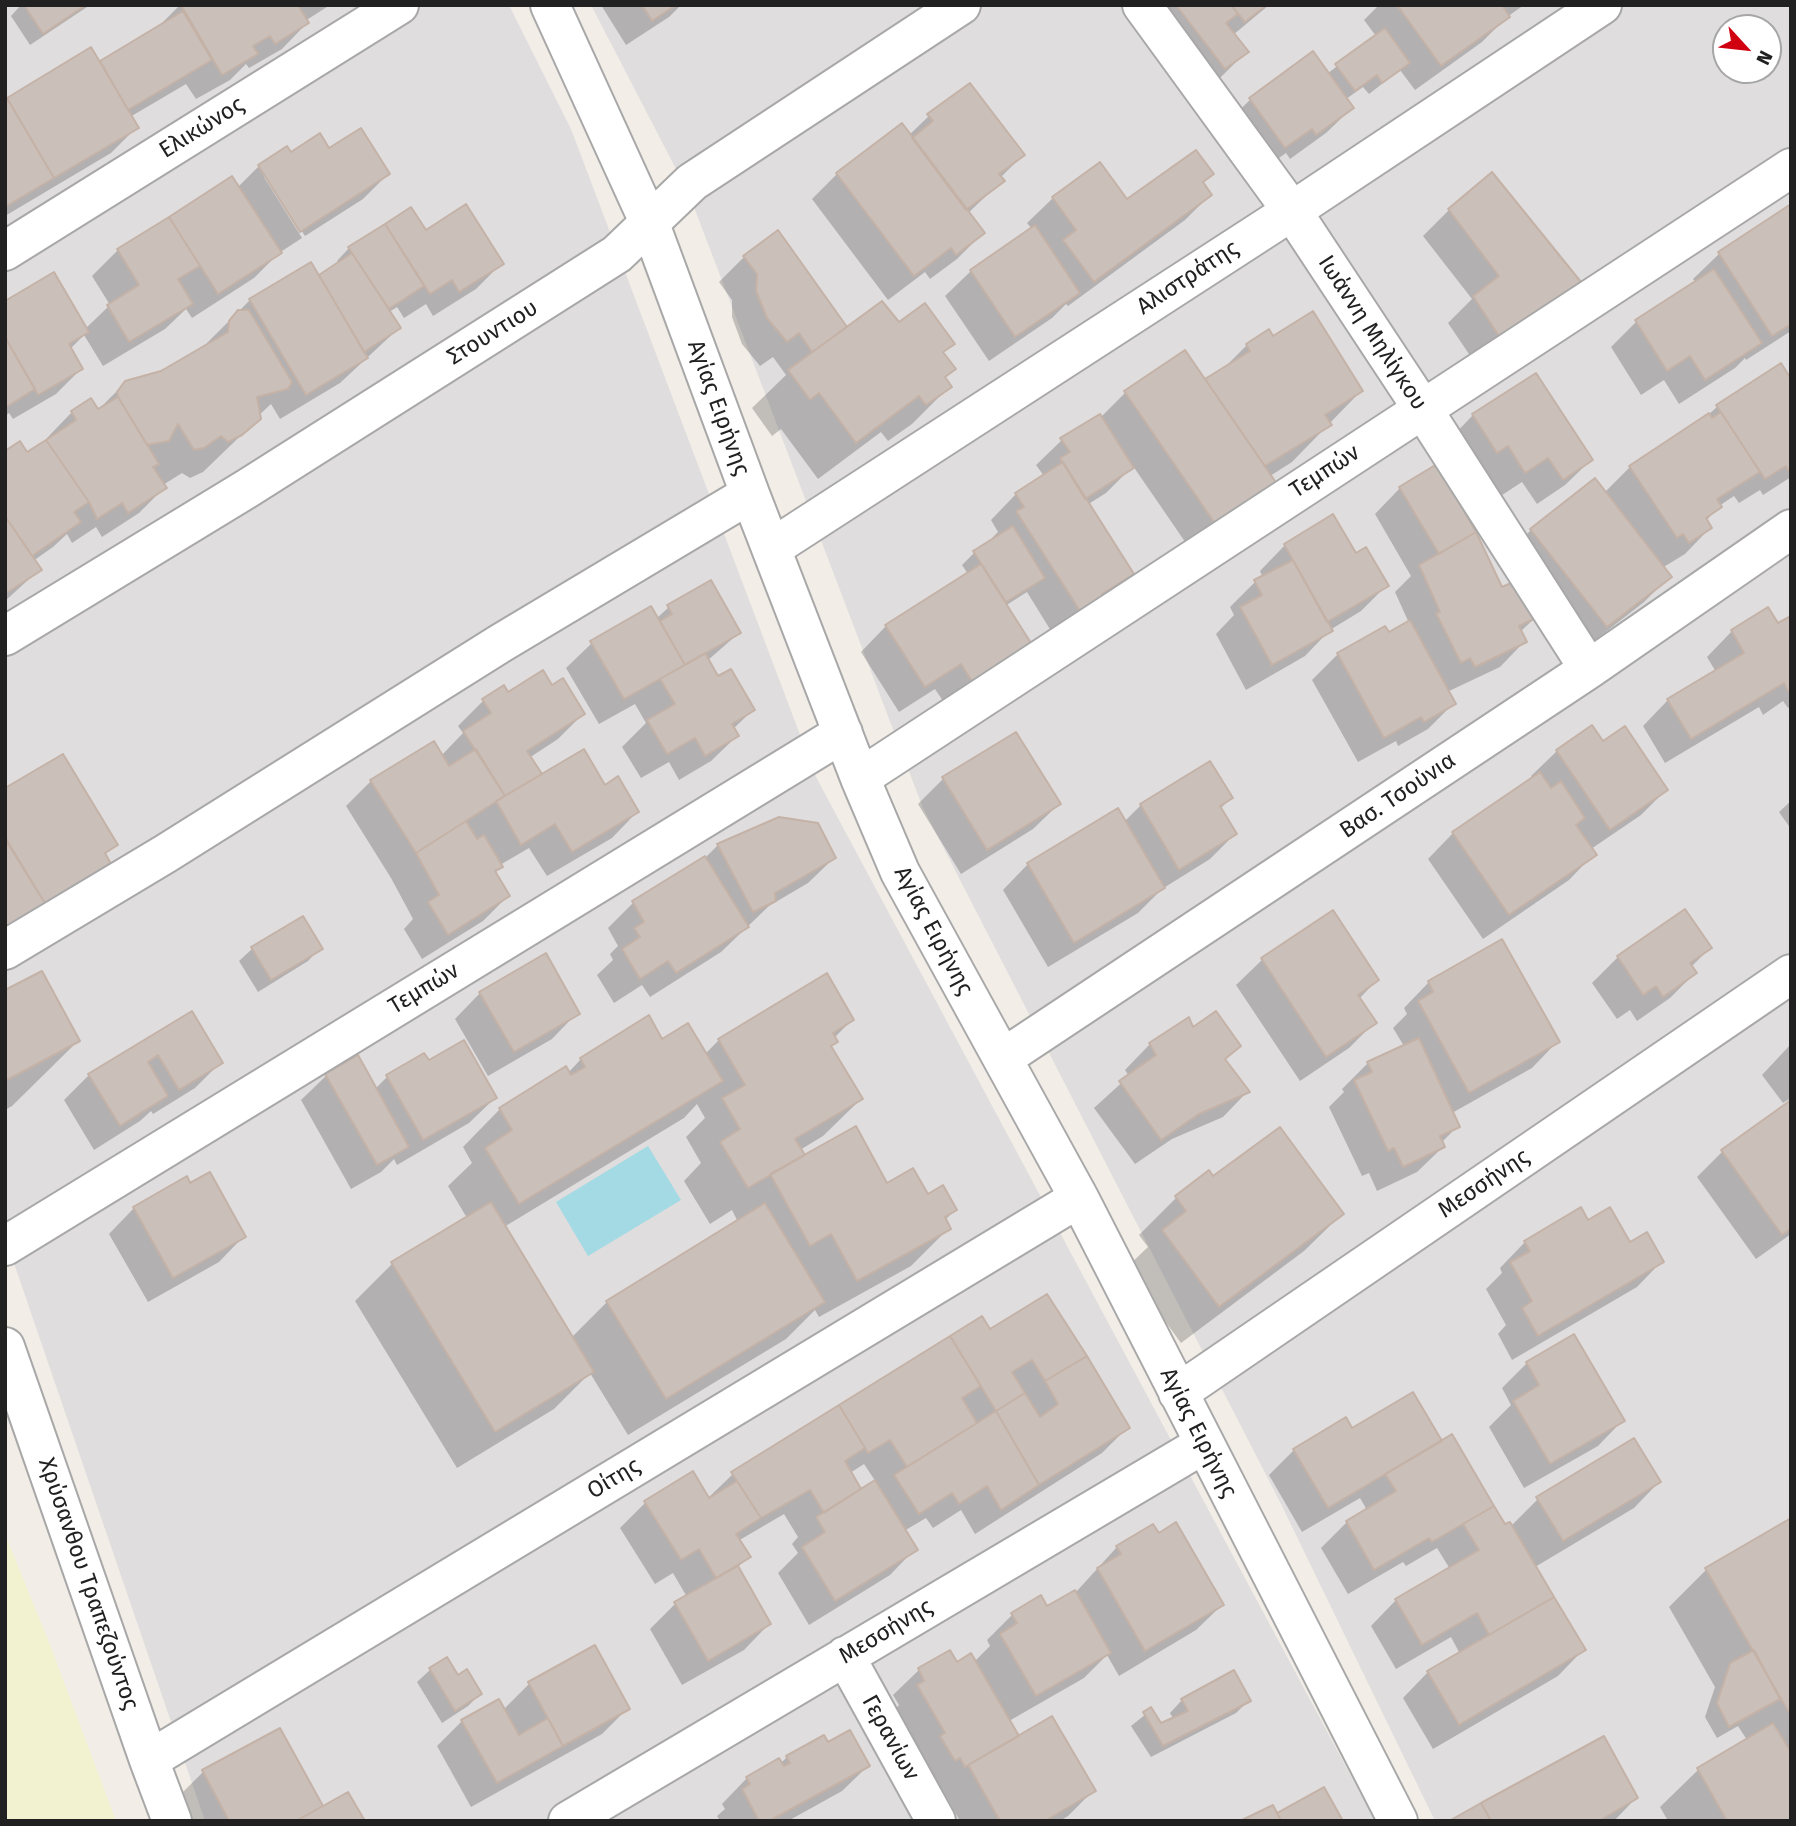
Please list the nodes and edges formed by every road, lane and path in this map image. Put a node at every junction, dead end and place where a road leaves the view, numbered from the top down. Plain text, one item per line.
1 (399, 5) edge
2 (550, 5) edge
3 (961, 5) edge
4 (1142, 5) edge
5 (1602, 5) edge
6 (1791, 168) edge
7 (1292, 211) junction
8 (650, 225) junction
9 (5, 251) edge
10 (1422, 408) junction
11 (750, 494) junction
12 (1791, 529) edge
13 (772, 548) junction
14 (5, 636) edge
15 (1589, 669) junction
16 (843, 733) junction
17 (860, 778) junction
18 (5, 950) edge
19 (1791, 974) edge
20 (1003, 1058) junction
21 (1079, 1198) junction
22 (5, 1246) edge
23 (5, 1347) edge
24 (1178, 1393) junction
25 (1204, 1444) junction
26 (845, 1656) junction
27 (149, 1760) junction
28 (172, 1821) edge
29 (568, 1821) edge
30 (936, 1821) edge
31 (1398, 1821) edge

1 - 9 street, Ελικώνος
2 - 8 street, Αγίας Ειρήνης
3 - 8 street, Στουντιου
4 - 7 street, Ιωάννη Μηλίγκου
5 - 7 street, Αλιστράτης
6 - 10 street, Τεμπών
7 - 10 street, Ιωάννη Μηλίγκου
7 - 13 street, Αλιστράτης
8 - 11 street, Αγίας Ειρήνης
8 - 14 street, Στουντιου
10 - 15 street, Ιωάννη Μηλίγκου
10 - 17 street, Τεμπών
11 - 13 street, Αγίας Ειρήνης
11 - 18 street
12 - 15 street, Βασ. Τσούνια
13 - 16 street, Αγίας Ειρήνης
15 - 20 street, Βασ. Τσούνια
16 - 17 street, Αγίας Ειρήνης
16 - 22 street, Τεμπών
17 - 20 street, Αγίας Ειρήνης
19 - 24 street, Μεσσήνης
20 - 21 street, Αγίας Ειρήνης
21 - 24 street, Αγίας Ειρήνης
21 - 27 street, Οίτης
23 - 27 street, Χρύσανθου Τραπεζούντος
24 - 25 street, Αγίας Ειρήνης
25 - 26 street, Μεσσήνης
25 - 31 street, Αγίας Ειρήνης
26 - 29 street, Μεσσήνης
26 - 30 street, Γερανίων
27 - 28 street, Χρύσανθου Τραπεζούντος

